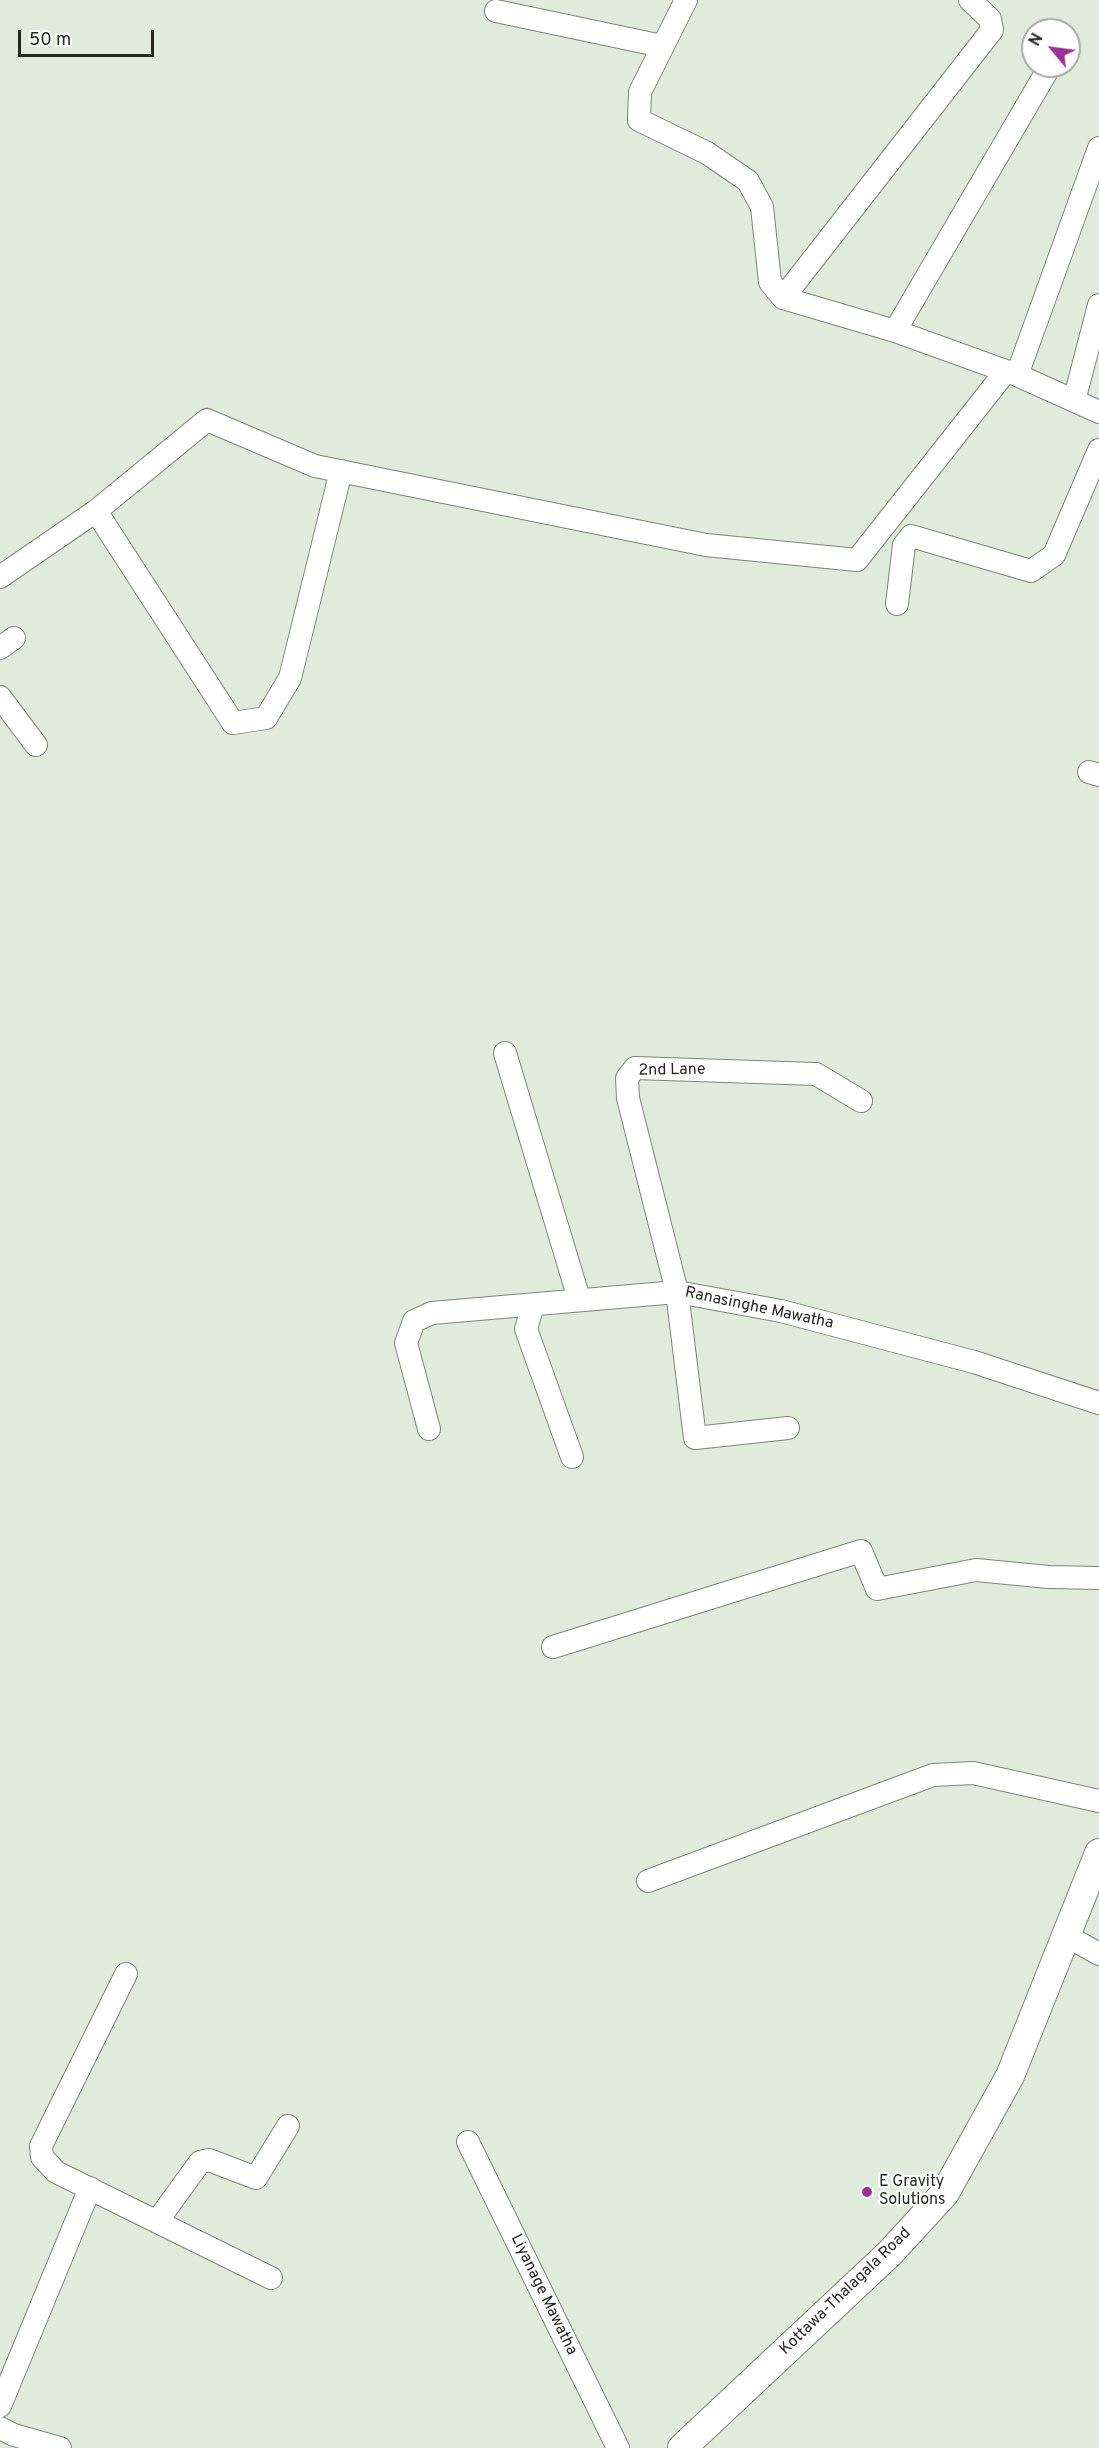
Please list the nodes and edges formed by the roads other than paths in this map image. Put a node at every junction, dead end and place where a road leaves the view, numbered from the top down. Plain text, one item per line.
1 (686, 0) edge
2 (970, 0) edge
3 (496, 10) dead end
4 (662, 46) junction
5 (1043, 78) edge
6 (1099, 148) edge
7 (783, 298) junction
8 (1099, 305) edge
9 (896, 331) junction
10 (1011, 373) junction
11 (1074, 401) junction
12 (1099, 412) edge
13 (1099, 450) edge
14 (341, 471) junction
15 (96, 511) junction
16 (0, 577) edge
17 (897, 604) dead end
18 (0, 697) edge
19 (36, 745) dead end
20 (505, 1053) dead end
21 (861, 1101) dead end
22 (677, 1292) junction
23 (579, 1299) junction
24 (533, 1305) junction
25 (1099, 1403) edge
26 (788, 1428) dead end
27 (429, 1429) dead end
28 (572, 1457) dead end
29 (1099, 1578) edge
30 (553, 1647) dead end
31 (1099, 1802) edge
32 (1099, 1853) edge
33 (648, 1881) dead end
34 (1065, 1935) junction
35 (1099, 1954) edge
36 (126, 1974) dead end
37 (288, 2126) dead end
38 (468, 2142) dead end
39 (90, 2188) junction
40 (158, 2220) junction
41 (271, 2278) dead end
42 (0, 2406) edge
43 (0, 2428) edge
44 (60, 2448) edge
45 (618, 2448) edge
46 (682, 2448) edge

1 - 4 street
2 - 7 street
3 - 4 street
4 - 7 street
5 - 9 street
6 - 10 street
7 - 9 street
8 - 11 street
9 - 10 street
10 - 11 street
10 - 14 street
11 - 12 street
13 - 17 street
14 - 15 street
14 - 15 street
15 - 16 street
18 - 19 street
20 - 23 street
21 - 22 street, 2nd Lane
22 - 23 street, Ranasinghe Mawatha
22 - 25 street, Ranasinghe Mawatha
22 - 26 street
23 - 24 street, Ranasinghe Mawatha
24 - 27 street, Ranasinghe Mawatha
24 - 28 street
29 - 30 street
31 - 33 street
32 - 34 main road, Kottawa-Thalagala Road
34 - 35 street
34 - 46 main road, Kottawa-Thalagala Road
36 - 39 street
37 - 40 street
38 - 45 street, Liyanage Mawatha
39 - 40 street
39 - 42 street
40 - 41 street
43 - 44 street

